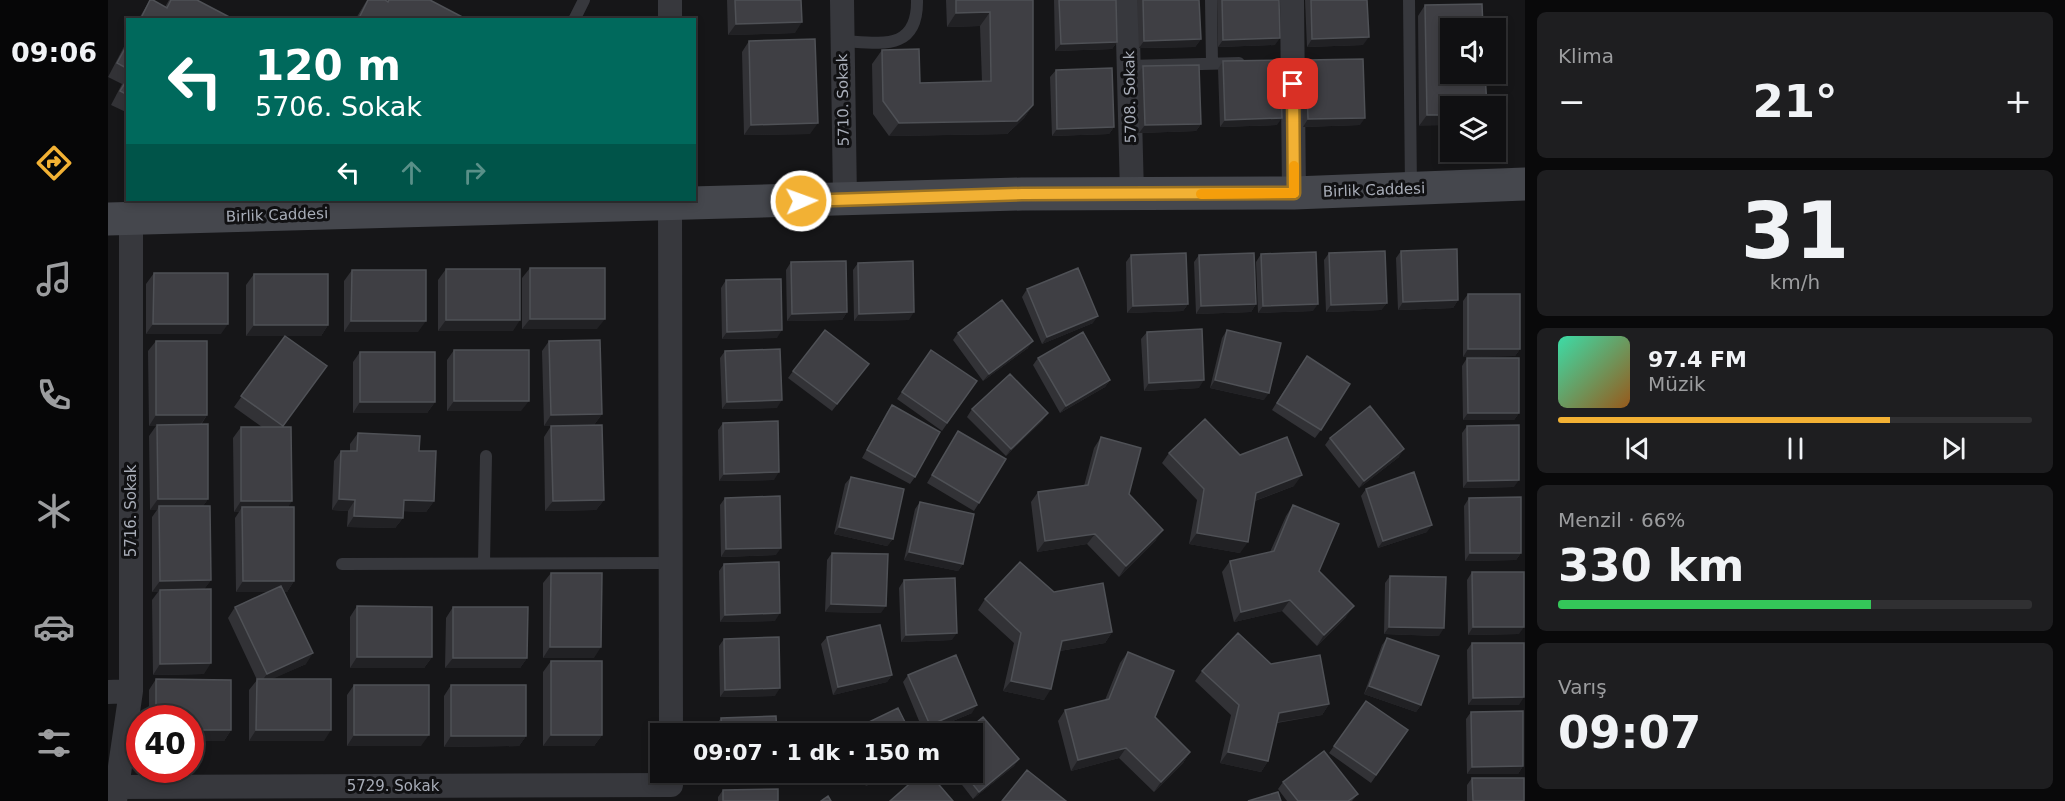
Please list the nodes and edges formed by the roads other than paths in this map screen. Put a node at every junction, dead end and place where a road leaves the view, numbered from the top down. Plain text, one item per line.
1 (584, 0) edge
2 (670, 0) edge
3 (842, 0) edge
4 (917, 0) edge
5 (1127, 0) edge
6 (1211, 0) edge
7 (1292, 0) edge
8 (1409, 0) edge
9 (575, 18) edge
10 (670, 18) edge
11 (842, 41) junction
12 (1212, 63) junction
13 (1246, 63) edge
14 (1129, 66) junction
15 (1525, 184) edge
16 (1412, 189) junction
17 (1294, 193) junction
18 (1132, 194) junction
19 (845, 199) junction
20 (670, 203) edge
21 (478, 205) edge
22 (120, 219) edge
23 (486, 456) dead end
24 (484, 563) junction
25 (672, 563) junction
26 (342, 564) dead end
27 (120, 692) edge
28 (671, 723) edge
29 (671, 786) edge
30 (115, 794) edge

1 - 9 lane
2 - 10 street
3 - 11 street, 5710. Sokak
4 - 11 lane
5 - 14 street, 5708. Sokak
6 - 12 lane
7 - 17 street
8 - 16 lane
11 - 19 street, 5710. Sokak
12 - 13 lane
12 - 14 lane
14 - 18 street, 5708. Sokak
15 - 16 street, Birlik Caddesi
16 - 17 street, Birlik Caddesi
17 - 18 street, Birlik Caddesi
18 - 19 street, Birlik Caddesi
19 - 20 street, Birlik Caddesi
20 - 21 street, Birlik Caddesi
20 - 25 street
21 - 22 street, Birlik Caddesi
22 - 27 street, 5716. Sokak
23 - 24 lane
24 - 25 lane
24 - 26 lane
25 - 28 street
27 - 30 street, 5716. Sokak
29 - 30 street, 5729. Sokak

